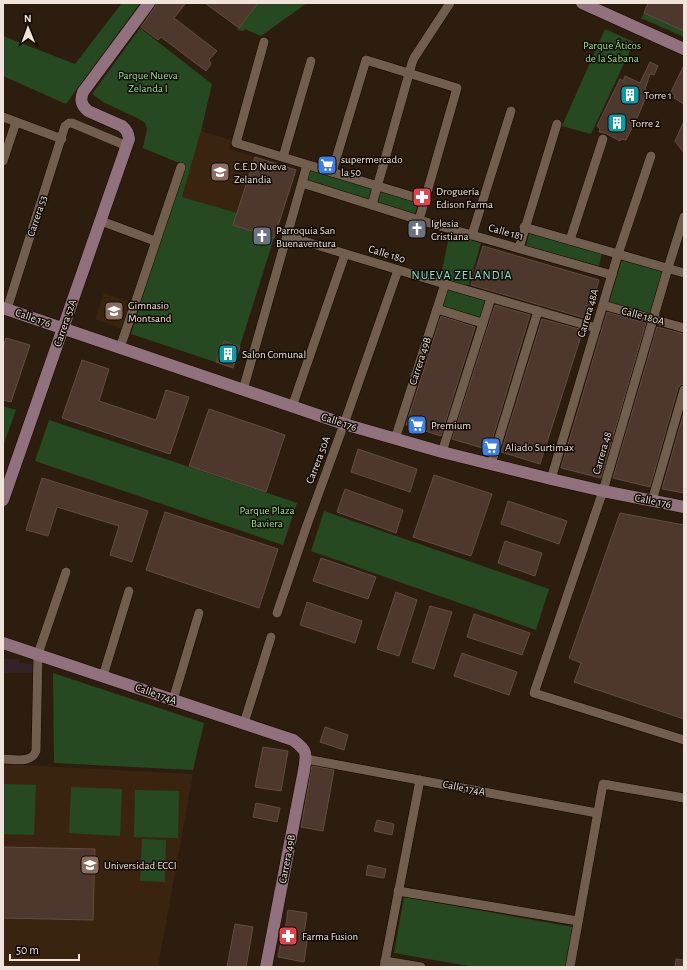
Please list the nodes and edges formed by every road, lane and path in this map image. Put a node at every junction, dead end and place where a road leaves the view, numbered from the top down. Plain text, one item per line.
1 (149, 3) edge
2 (450, 3) edge
3 (582, 3) edge
4 (264, 42) dead end
5 (684, 49) edge
6 (311, 61) dead end
7 (409, 74) junction
8 (511, 111) dead end
9 (3, 117) edge
10 (16, 122) junction
11 (556, 124) dead end
12 (62, 139) junction
13 (603, 139) dead end
14 (127, 146) junction
15 (651, 156) dead end
16 (283, 157) junction
17 (3, 161) edge
18 (307, 165) junction
19 (181, 167) dead end
20 (332, 172) junction
21 (302, 184) junction
22 (377, 186) junction
23 (424, 200) junction
24 (372, 205) junction
25 (684, 217) edge
26 (101, 220) junction
27 (419, 220) junction
28 (524, 227) junction
29 (472, 235) junction
30 (287, 236) junction
31 (570, 240) junction
32 (156, 241) junction
33 (519, 248) junction
34 (345, 254) junction
35 (618, 254) junction
36 (668, 268) junction
37 (398, 270) junction
38 (684, 273) edge
39 (612, 275) junction
40 (445, 284) junction
41 (491, 298) junction
42 (603, 305) junction
43 (5, 309) edge
44 (437, 309) junction
45 (538, 312) junction
46 (654, 318) junction
47 (482, 323) junction
48 (596, 328) junction
49 (684, 328) edge
50 (63, 329) junction
51 (120, 348) junction
52 (243, 390) junction
53 (684, 390) edge
54 (292, 406) junction
55 (344, 424) junction
56 (395, 439) junction
57 (442, 452) junction
58 (491, 464) junction
59 (551, 479) junction
60 (603, 491) junction
61 (3, 500) edge
62 (652, 501) junction
63 (684, 507) edge
64 (66, 572) dead end
65 (129, 591) dead end
66 (199, 613) dead end
67 (277, 613) dead end
68 (270, 637) dead end
69 (3, 642) edge
70 (38, 654) junction
71 (103, 676) junction
72 (173, 700) junction
73 (244, 723) junction
74 (684, 740) edge
75 (305, 755) junction
76 (3, 759) edge
77 (420, 780) junction
78 (684, 798) edge
79 (598, 813) junction
80 (398, 891) junction
81 (578, 921) junction
82 (384, 964) edge
83 (266, 967) edge
84 (421, 967) edge
85 (570, 967) edge

1 - 14 street
2 - 7 street
3 - 5 street
4 - 16 street
6 - 16 street
7 - 20 street
7 - 22 street
7 - 23 street
8 - 29 street
9 - 10 street
10 - 12 street
10 - 17 street
11 - 28 street
12 - 14 street, Carrera 53
12 - 43 street, Carrera 53
13 - 31 street
14 - 26 street, Carrera 52A
15 - 35 street, Carrera 48A
16 - 18 street
18 - 20 street
18 - 21 street
19 - 32 street
20 - 22 street
21 - 24 street, Calle 181
21 - 30 street
22 - 23 street
22 - 24 street
23 - 27 street
24 - 27 street, Calle 181
25 - 36 street, Carrera 48
26 - 32 street
26 - 50 street, Carrera 52A
27 - 29 street, Calle 181
28 - 31 street, Calle 181
28 - 33 street
29 - 33 street, Calle 181
30 - 34 street, Calle 180
30 - 52 street
31 - 35 street, Calle 181
32 - 51 street
33 - 39 street, Calle 181
34 - 37 street, Calle 180
34 - 54 street
35 - 36 street, Calle 181
35 - 39 street, Carrera 48A
36 - 38 street, Calle 181
36 - 46 street, Carrera 48
37 - 40 street, Calle 180
37 - 55 street, Carrera 50A
39 - 42 street, Carrera 48A
40 - 41 street, Calle 180
40 - 44 street, Carrera 49B
41 - 45 street, Calle 180
41 - 47 street
42 - 46 street, Calle 180A
42 - 48 street, Carrera 48A
43 - 50 street, Calle 176
44 - 47 street
44 - 56 street, Carrera 49B
45 - 48 street, Calle 180
45 - 58 street
46 - 49 street, Calle 180A
46 - 60 street, Carrera 48
47 - 57 street
48 - 59 street, Carrera 48A
50 - 51 street, Calle 176
50 - 61 street, Carrera 52A
51 - 52 street, Calle 176
52 - 54 street, Calle 176
53 - 62 street
54 - 55 street, Calle 176
55 - 56 street, Calle 176
55 - 67 street, Carrera 50A
56 - 57 street, Calle 176
57 - 58 street, Calle 176
58 - 59 street, Calle 176
59 - 60 street, Calle 176
60 - 62 street, Calle 176
60 - 74 street, Carrera 48
62 - 63 street, Calle 176
64 - 70 street
65 - 71 street
66 - 72 street
68 - 73 street
69 - 70 street, Calle 174A
70 - 71 street, Calle 174A
70 - 76 street
71 - 72 street, Calle 174A
72 - 73 street, Calle 174A
73 - 75 street, Calle 174A
75 - 77 street, Calle 174A
75 - 83 street, Carrera 49B
77 - 79 street, Calle 174A
77 - 80 street
78 - 79 street
79 - 81 street
80 - 81 street
80 - 82 street
81 - 85 street
82 - 84 street

